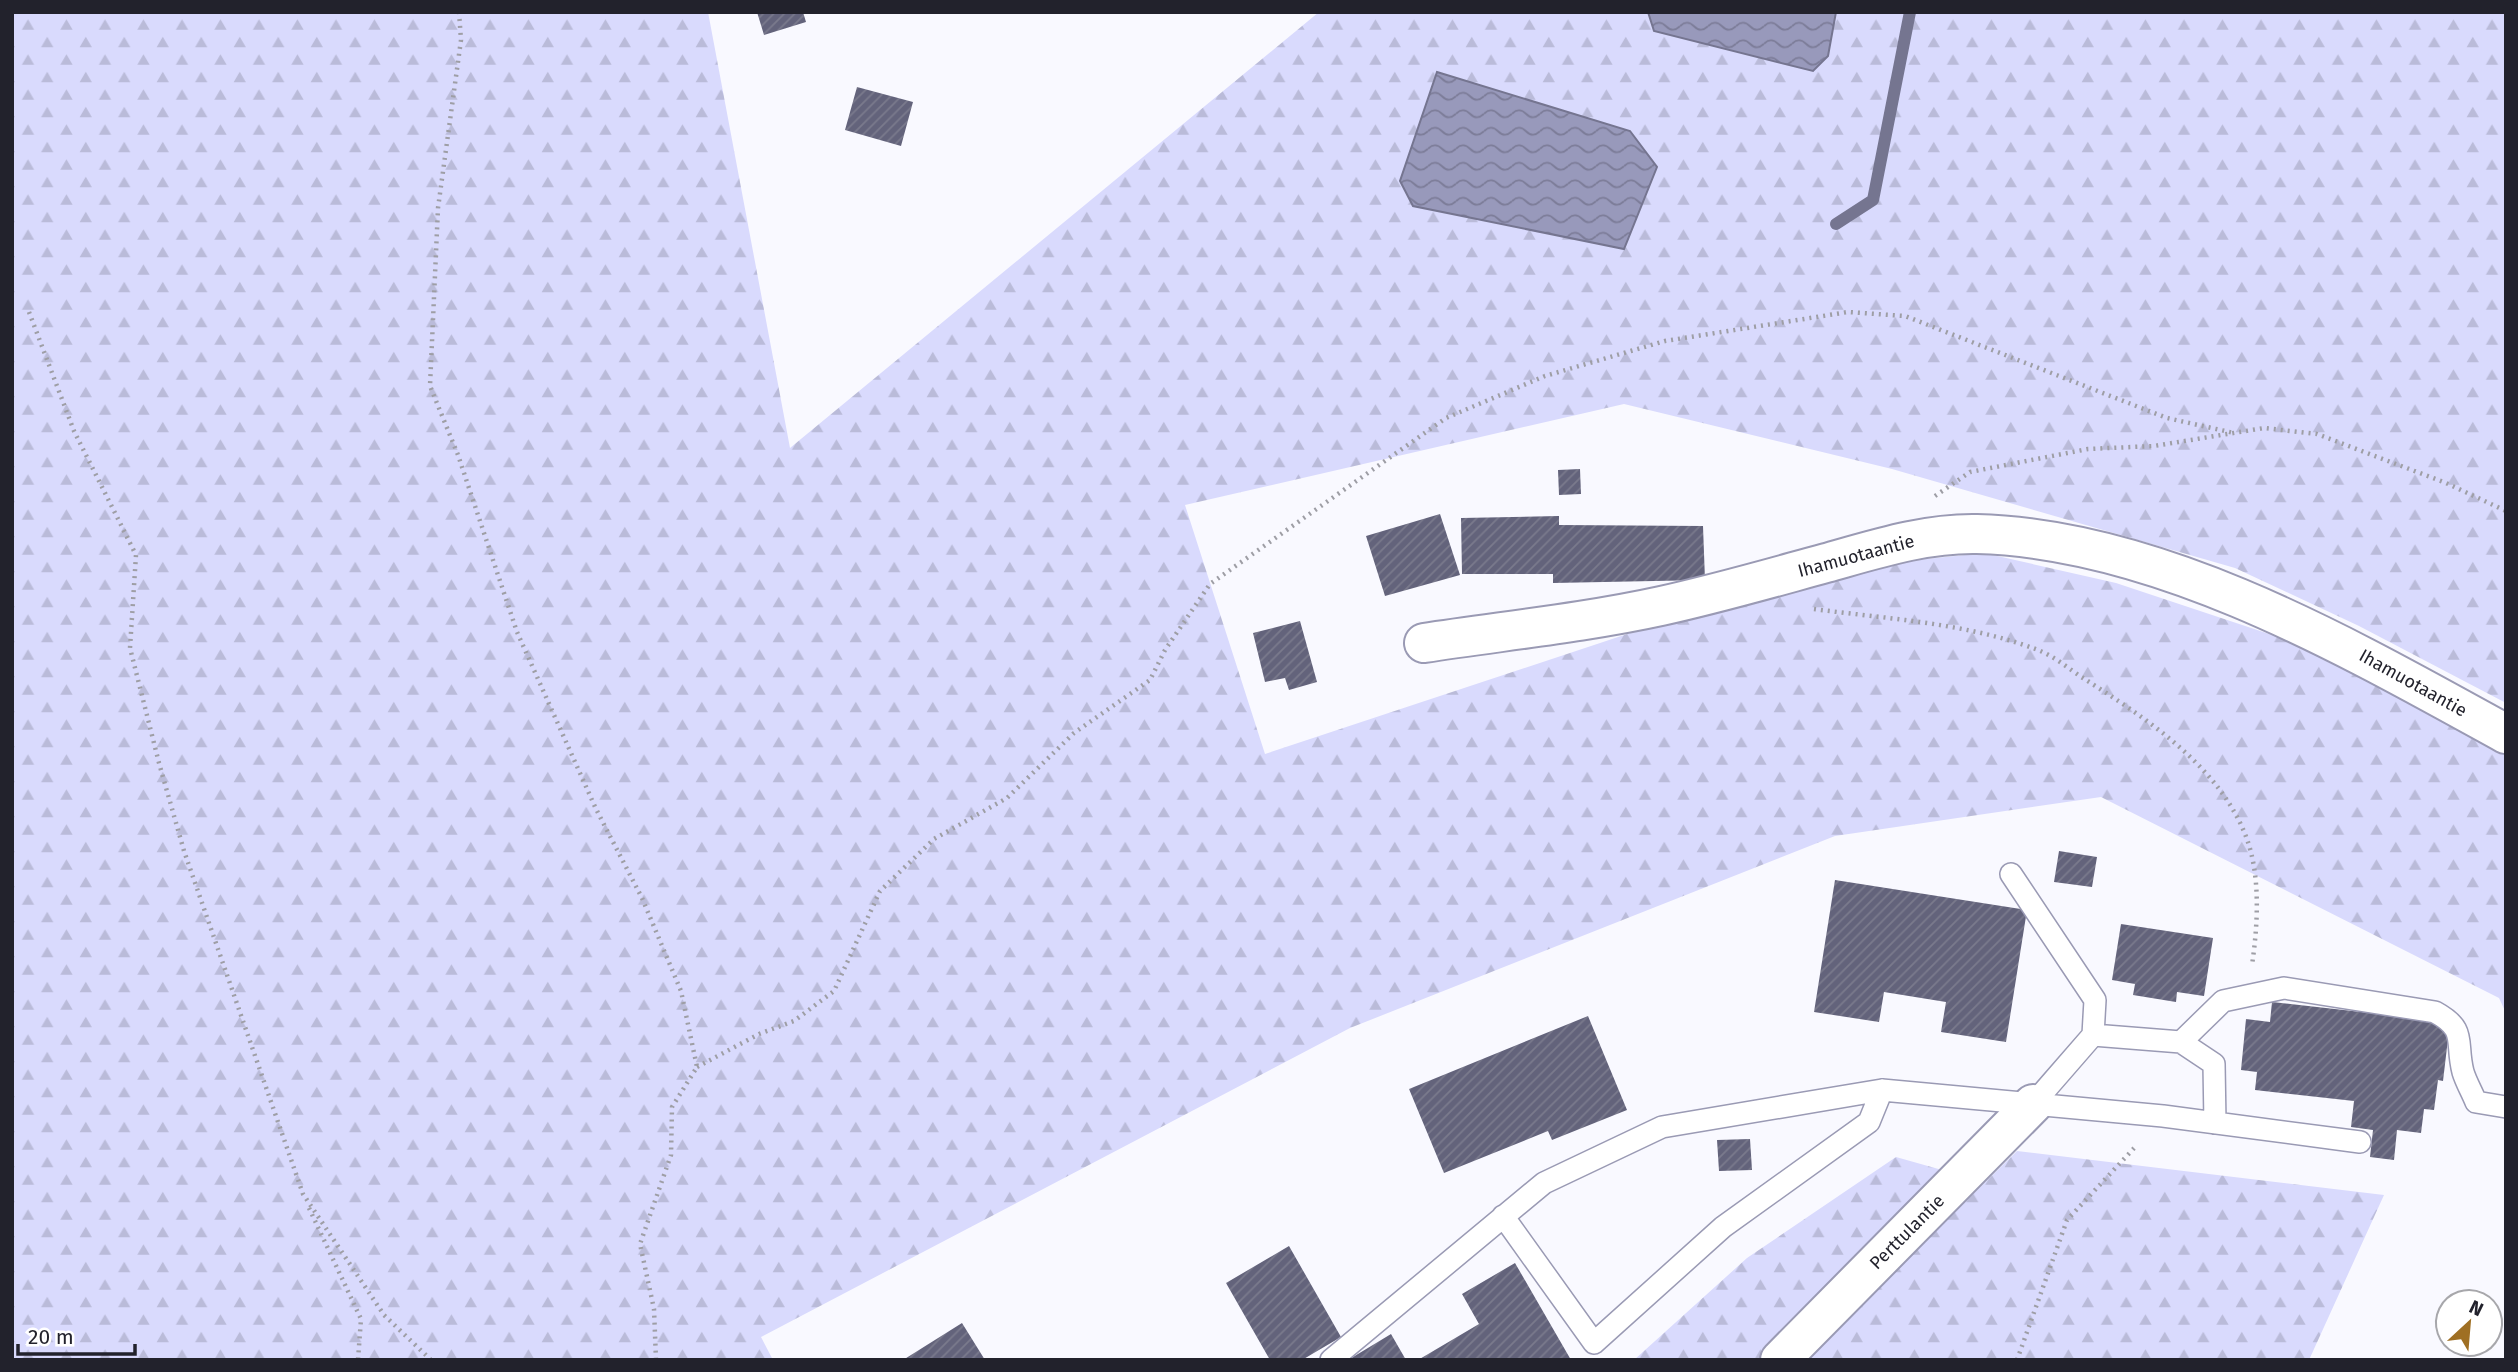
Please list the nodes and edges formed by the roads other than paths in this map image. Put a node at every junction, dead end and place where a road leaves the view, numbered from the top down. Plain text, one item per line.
1 (1424, 643) dead end
2 (2506, 734) edge
3 (2011, 874) dead end
4 (2093, 1035) junction
5 (2180, 1042) junction
6 (1882, 1090) junction
7 (2033, 1104) junction
8 (2506, 1107) edge
9 (2215, 1123) junction
10 (2360, 1142) dead end
11 (1503, 1216) junction
12 (1331, 1360) edge
13 (1780, 1360) edge

1 - 2 street, Ihamuotaantie
3 - 4 lane
4 - 5 lane
4 - 7 lane
5 - 8 lane
5 - 9 lane
6 - 7 lane
6 - 11 lane
6 - 11 lane
7 - 9 lane
7 - 13 street, Perttulantie
9 - 10 lane
11 - 12 lane

